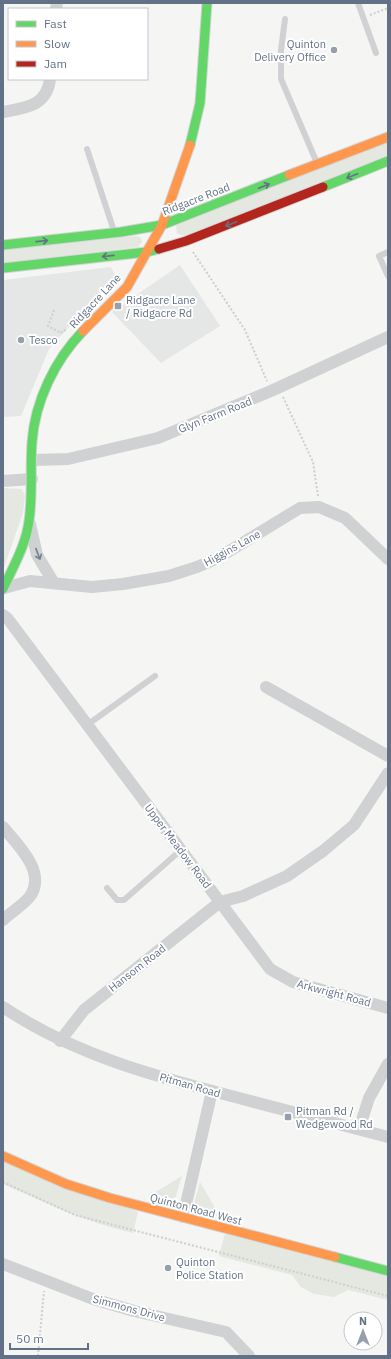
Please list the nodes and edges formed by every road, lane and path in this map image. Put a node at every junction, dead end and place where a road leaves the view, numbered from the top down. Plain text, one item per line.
1 (207, 3) edge
2 (358, 3) edge
3 (388, 8) edge
4 (363, 18) junction
5 (285, 19) dead end
6 (376, 53) dead end
7 (50, 80) edge
8 (3, 112) edge
9 (388, 137) edge
10 (87, 149) dead end
11 (388, 161) edge
12 (318, 164) junction
13 (162, 225) junction
14 (138, 230) junction
15 (115, 233) junction
16 (182, 242) junction
17 (3, 245) edge
18 (147, 252) junction
19 (388, 252) edge
20 (3, 268) edge
21 (388, 276) edge
22 (54, 310) dead end
23 (64, 330) dead end
24 (388, 337) edge
25 (275, 390) junction
26 (32, 460) junction
27 (32, 479) junction
28 (3, 481) edge
29 (319, 507) junction
30 (29, 521) junction
31 (388, 559) edge
32 (54, 583) junction
33 (3, 589) edge
34 (3, 615) edge
35 (155, 676) dead end
36 (266, 687) dead end
37 (87, 725) junction
38 (388, 756) edge
39 (388, 773) edge
40 (3, 827) edge
41 (181, 850) junction
42 (107, 888) dead end
43 (220, 902) junction
44 (3, 920) edge
45 (3, 1007) edge
46 (388, 1008) edge
47 (60, 1041) junction
48 (388, 1064) edge
49 (212, 1091) junction
50 (359, 1129) junction
51 (388, 1136) edge
52 (3, 1156) edge
53 (3, 1182) edge
54 (183, 1217) junction
55 (3, 1264) edge
56 (388, 1270) edge
57 (45, 1280) junction
58 (388, 1296) edge
59 (38, 1356) edge
60 (249, 1356) edge

1 - 13 street, Ridgacre Lane
2 - 4 lane
3 - 4 path
4 - 6 lane
5 - 12 lane
7 - 8 street
9 - 12 street, Ridgacre Road
10 - 15 lane
11 -> 16 street
13 -> 12 street, Ridgacre Road
13 - 14 street, Ridgacre Road
13 - 16 street
13 - 18 street, Ridgacre Lane
14 - 15 street, Ridgacre Road
14 - 18 street
17 -> 15 street, Ridgacre Road
16 - 18 street
16 - 25 path
18 -> 20 street
18 - 26 street, Ridgacre Lane
19 - 21 lane
22 - 23 path
24 - 25 street, Glyn Farm Road
25 - 26 street, Glyn Farm Road
25 - 29 path
26 - 27 street, Ridgacre Lane
27 - 28 street
27 - 30 street, Ridgacre Lane
29 - 31 street, Higgins Lane
29 - 32 street, Higgins Lane
30 -> 32 street
30 - 33 street, Ridgacre Lane
32 - 33 street, Higgins Lane
34 - 37 street, Upper Meadow Road
35 - 37 lane
36 - 38 street
37 - 41 street, Upper Meadow Road
39 - 43 street
40 - 44 street
41 - 42 lane
41 - 43 street, Upper Meadow Road
43 - 46 street, Arkwright Road
43 - 47 street, Hansom Road
45 - 47 street, Pitman Road
47 - 49 street, Pitman Road
48 - 50 street
49 - 50 street, Pitman Road
49 - 54 street
50 - 51 street, Pitman Road
52 - 54 street, Quinton Road West
53 - 58 path
54 - 56 street, Quinton Road West
55 - 57 street, Simmons Drive
57 - 59 path
57 - 60 street, Simmons Drive

